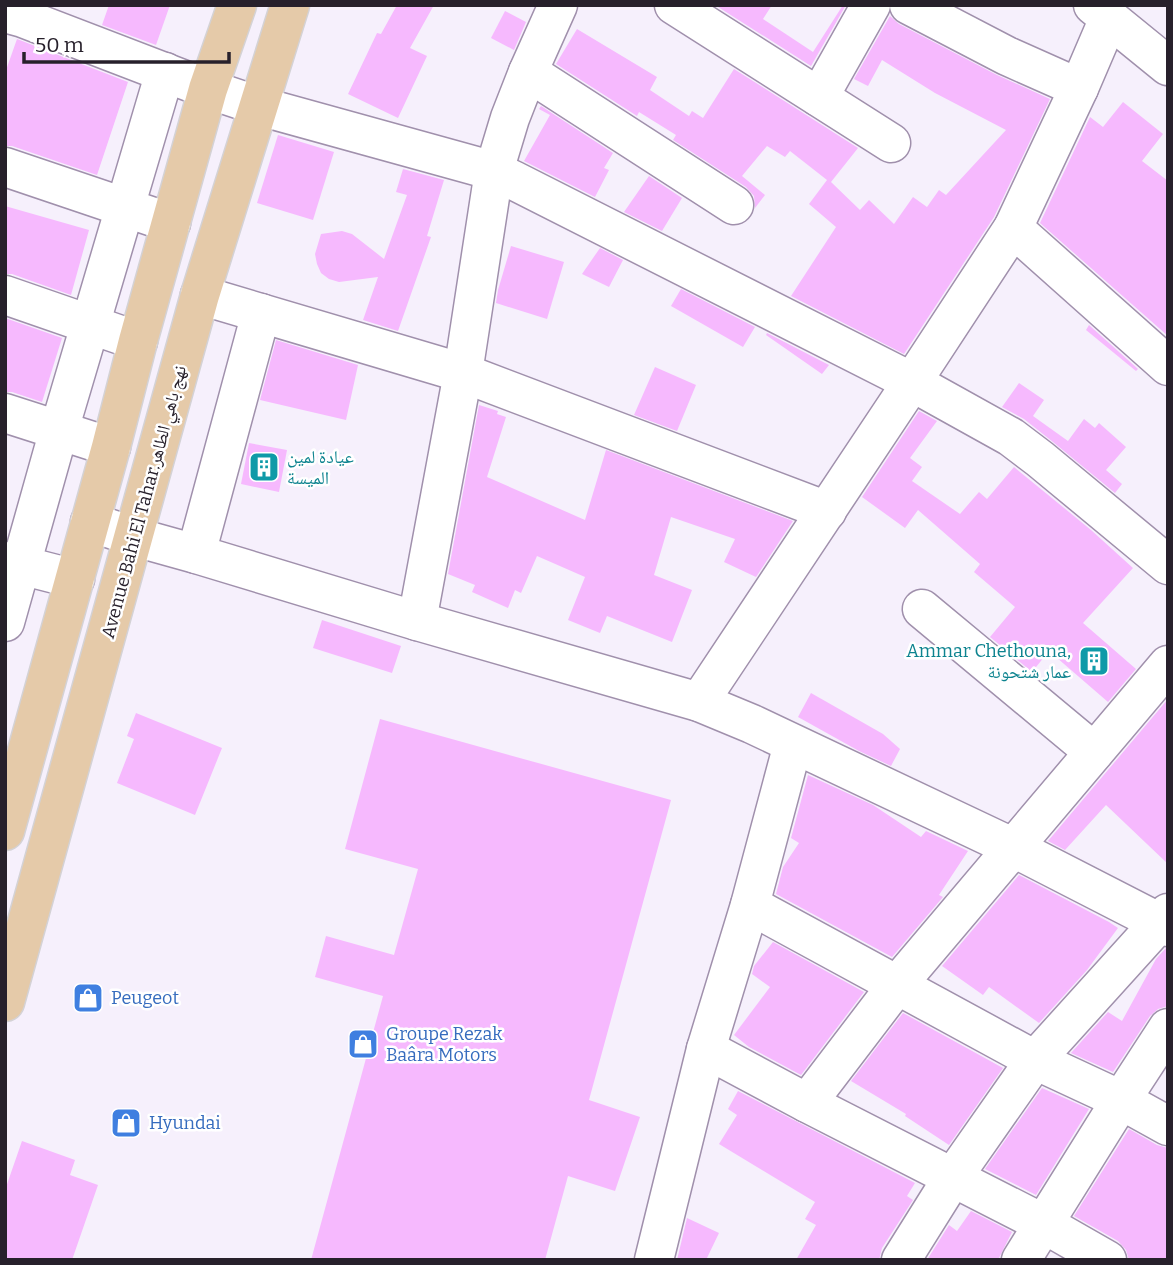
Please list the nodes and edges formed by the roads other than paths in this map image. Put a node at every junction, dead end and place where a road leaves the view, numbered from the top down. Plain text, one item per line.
1 (237, 5) edge
2 (290, 5) edge
3 (558, 5) edge
4 (674, 5) edge
5 (871, 5) edge
6 (909, 5) edge
7 (1101, 11) edge
8 (15, 17) edge
9 (1168, 66) edge
10 (165, 72) junction
11 (528, 72) junction
12 (1079, 88) junction
13 (208, 89) junction
14 (819, 97) junction
15 (259, 106) junction
16 (891, 143) dead end
17 (5, 167) edge
18 (494, 171) junction
19 (734, 205) dead end
20 (125, 207) junction
21 (171, 223) junction
22 (1013, 228) junction
23 (5, 295) edge
24 (200, 295) junction
25 (261, 313) junction
26 (90, 324) junction
27 (138, 341) junction
28 (1160, 344) edge
29 (463, 373) junction
30 (912, 382) junction
31 (5, 413) edge
32 (59, 430) junction
33 (111, 447) junction
34 (827, 511) junction
35 (90, 522) junction
36 (135, 537) junction
37 (196, 554) junction
38 (13, 563) edge
39 (1168, 565) edge
40 (75, 579) junction
41 (922, 609) dead end
42 (417, 621) junction
43 (5, 622) edge
44 (1168, 665) edge
45 (699, 702) junction
46 (793, 744) junction
47 (1094, 752) junction
48 (15, 756) edge
49 (5, 831) edge
50 (1014, 848) junction
51 (750, 905) junction
52 (1165, 921) edge
53 (897, 985) junction
54 (5, 1002) edge
55 (1168, 1028) edge
56 (706, 1049) junction
57 (1035, 1060) junction
58 (1121, 1100) junction
59 (807, 1103) junction
60 (1168, 1126) edge
61 (953, 1177) junction
62 (1044, 1224) junction
63 (654, 1260) edge
64 (901, 1260) edge
65 (1021, 1260) edge
66 (1107, 1260) edge

1 - 13 main road
2 - 15 main road, Avenue Bahi El Tahar,نهج باهي الطاهر
3 - 11 street
4 - 14 street
5 - 14 street
6 - 12 street
7 - 9 street
7 - 12 street
8 - 10 street
10 - 13 street
10 - 20 street
11 - 18 street
11 - 19 street
12 - 22 street
13 - 15 street
13 - 21 main road
14 - 16 street
15 - 18 street
15 - 24 main road, Avenue Bahi El Tahar,نهج باهي الطاهر
17 - 20 street
18 - 29 street
18 - 30 street
20 - 21 street
20 - 26 street
21 - 27 main road
22 - 28 street
22 - 30 street
23 - 26 street
24 - 25 street
24 - 36 main road, Avenue Bahi El Tahar,نهج باهي الطاهر
25 - 29 street
25 - 37 street
26 - 27 street
26 - 32 street
27 - 33 main road
29 - 34 street
29 - 42 street
30 - 34 street
30 - 39 street
31 - 32 street
32 - 33 street
32 - 38 street
33 - 35 main road
34 - 45 street
35 - 36 street
35 - 40 main road
36 - 37 street
36 - 54 main road, Avenue Bahi El Tahar,نهج باهي الطاهر
37 - 42 street
38 - 40 street
38 - 43 street
40 - 48 main road
41 - 47 street
42 - 45 street
44 - 47 street
45 - 46 street
46 - 50 street
46 - 51 street
47 - 50 street
48 - 49 main road
50 - 52 street
50 - 53 street
51 - 53 street
51 - 56 street
52 - 57 street
53 - 57 street
53 - 59 street
55 - 58 street
56 - 59 street
56 - 63 street
57 - 58 street
57 - 61 street
58 - 60 street
58 - 62 street
59 - 61 street
61 - 62 street
61 - 64 street
62 - 65 street
62 - 66 street

